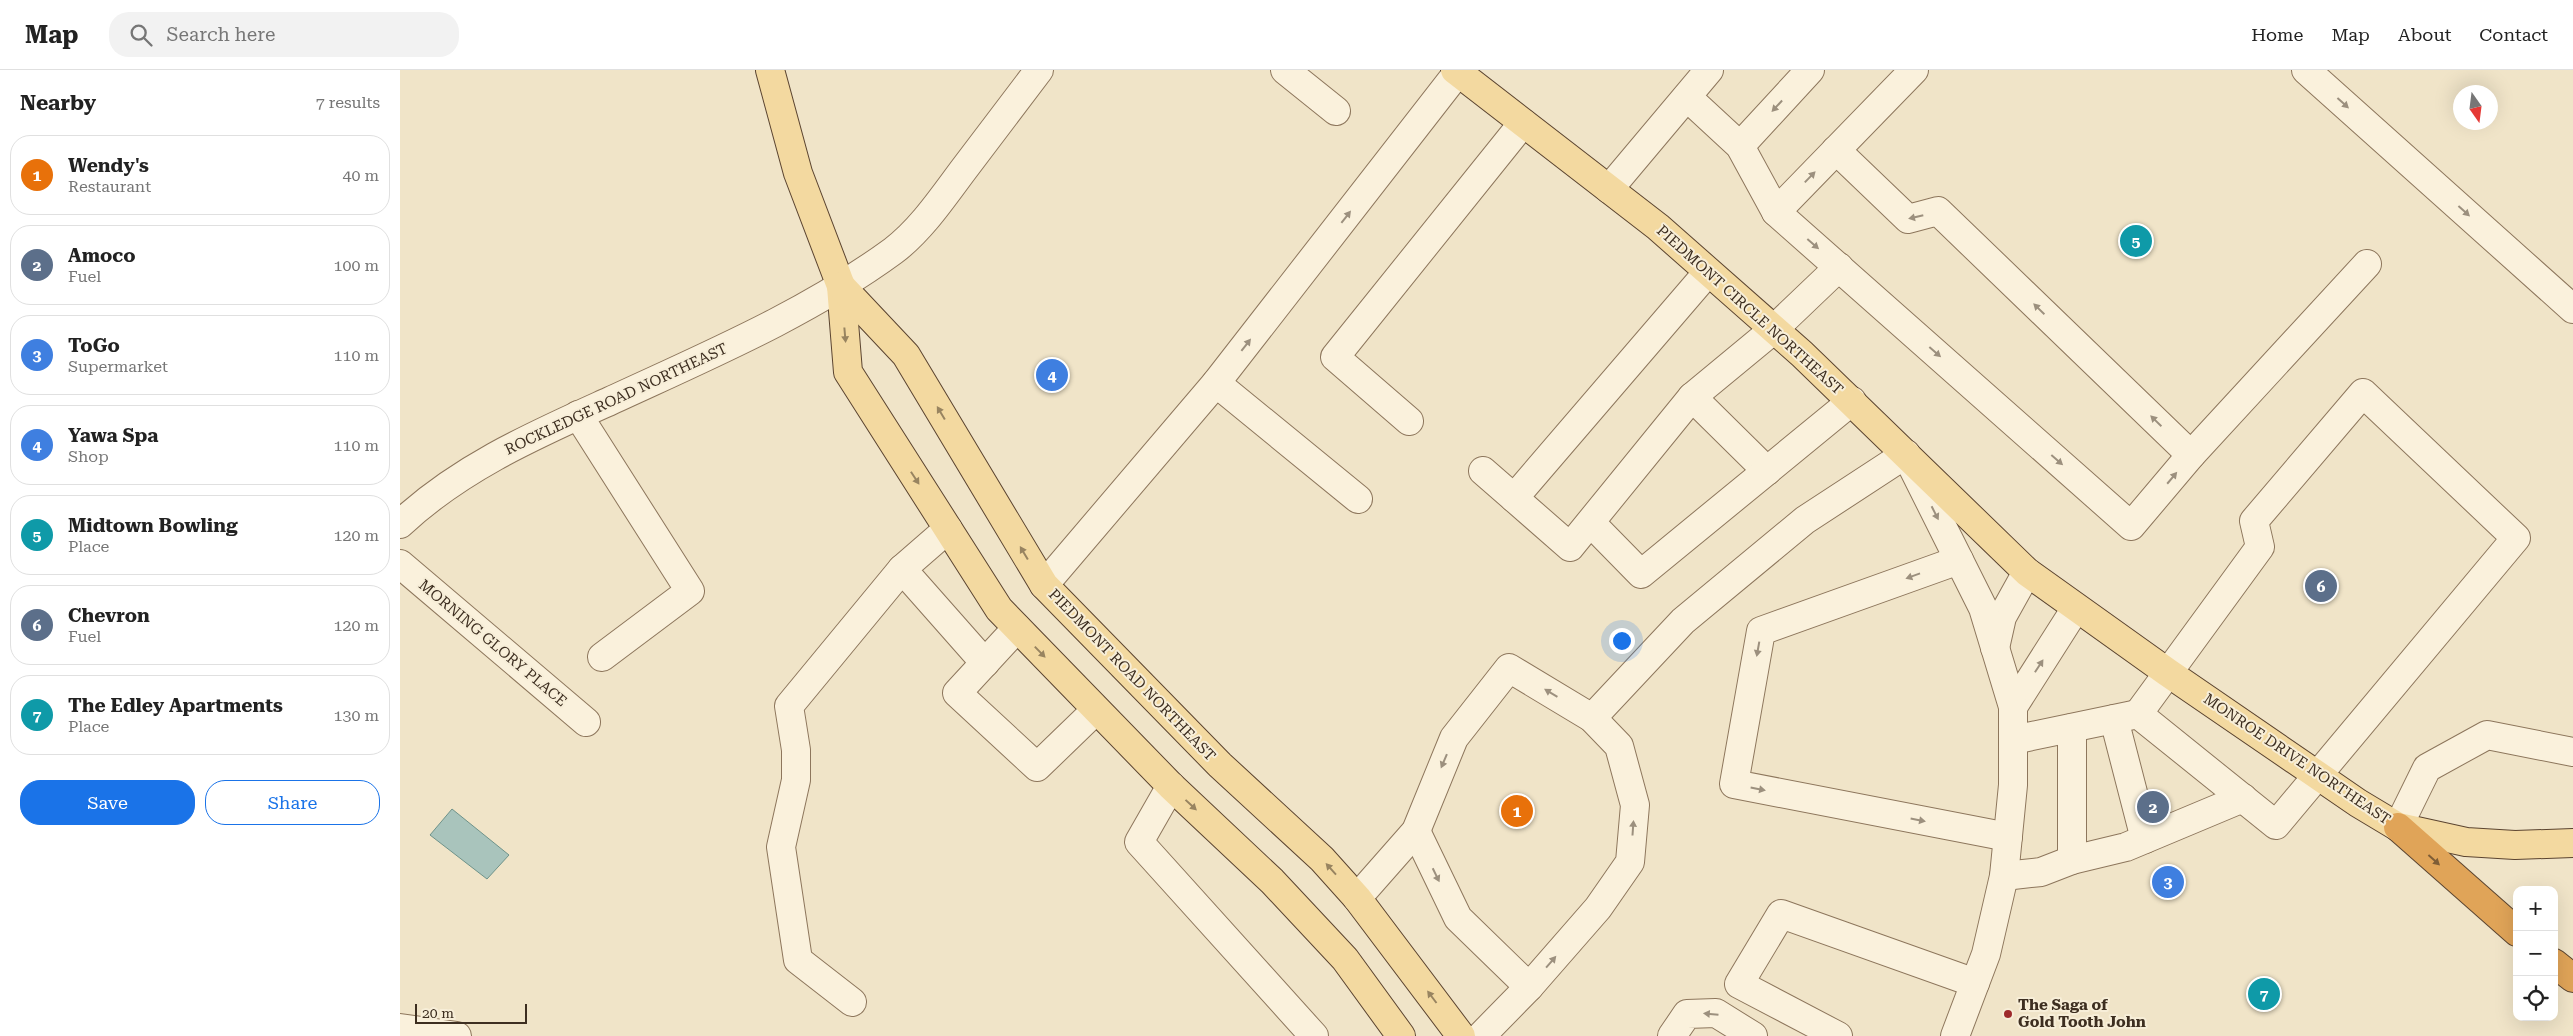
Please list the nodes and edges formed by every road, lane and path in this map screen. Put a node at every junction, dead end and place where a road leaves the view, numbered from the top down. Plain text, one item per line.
1 (770, 70) edge
2 (1039, 70) edge
3 (1285, 70) edge
4 (1709, 70) edge
5 (1810, 70) edge
6 (1914, 70) edge
7 (2306, 70) edge
8 (1457, 71) edge
9 (1687, 97) junction
10 (1336, 110) dead end
11 (1523, 123) junction
12 (1740, 146) junction
13 (1836, 150) junction
14 (1609, 189) junction
15 (1776, 212) junction
16 (2367, 264) dead end
17 (1839, 267) junction
18 (1708, 272) junction
19 (841, 286) junction
20 (2573, 309) edge
21 (1773, 330) junction
22 (1216, 384) junction
23 (1692, 397) junction
24 (1852, 401) junction
25 (578, 415) junction
26 (1409, 421) dead end
27 (1906, 454) junction
28 (2191, 455) junction
29 (1483, 471) dead end
30 (1767, 471) junction
31 (1514, 498) junction
32 (1358, 499) dead end
33 (1591, 522) junction
34 (400, 524) edge
35 (948, 529) junction
36 (1958, 560) junction
37 (400, 564) edge
38 (902, 568) junction
39 (2027, 572) junction
40 (1044, 585) junction
41 (2076, 608) junction
42 (1017, 628) junction
43 (1995, 648) junction
44 (602, 657) dead end
45 (984, 664) junction
46 (2167, 672) junction
47 (2012, 707) junction
48 (1096, 710) junction
49 (2126, 716) junction
50 (1592, 718) junction
51 (586, 722) dead end
52 (2072, 728) junction
53 (2013, 740) junction
54 (2573, 752) edge
55 (2318, 776) junction
56 (1171, 786) junction
57 (2243, 798) junction
58 (2398, 827) junction
59 (1416, 831) junction
60 (2008, 837) junction
61 (2145, 839) junction
62 (2573, 843) edge
63 (2072, 860) junction
64 (2004, 876) junction
65 (1357, 898) junction
66 (2516, 931) edge
67 (2558, 966) edge
68 (2573, 978) edge
69 (1975, 983) junction
70 (1529, 987) junction
71 (852, 1002) dead end
72 (400, 1028) edge
73 (457, 1036) edge
74 (1314, 1036) edge
75 (1401, 1036) edge
76 (1461, 1036) edge
77 (1481, 1036) edge
78 (1672, 1036) edge
79 (1754, 1036) edge
80 (1838, 1036) edge
81 (1955, 1036) edge

1 - 19 main road, PIEDMONT ROAD NORTHEAST
2 - 19 street, ROCKLEDGE ROAD NORTHEAST
3 - 10 street
4 - 9 street
5 -> 12 street
6 - 13 street
7 -> 20 street
8 - 11 main road, PIEDMONT CIRCLE NORTHEAST
22 -> 8 street
9 - 12 street
9 - 14 street
11 - 14 main road, PIEDMONT CIRCLE NORTHEAST
11 - 26 street
12 - 15 street
15 -> 13 street
28 -> 13 street
14 - 18 main road, PIEDMONT CIRCLE NORTHEAST
15 -> 17 street
16 - 28 street
17 - 21 street
17 -> 28 street
18 - 21 main road, PIEDMONT CIRCLE NORTHEAST
18 - 31 street
19 - 25 street, ROCKLEDGE ROAD NORTHEAST
19 -> 35 main road, PIEDMONT ROAD NORTHEAST
40 -> 19 main road, PIEDMONT ROAD NORTHEAST
21 - 23 street
21 - 24 main road, PIEDMONT CIRCLE NORTHEAST
22 - 32 street
22 - 40 street
23 - 30 street
23 - 33 street
24 - 27 main road, PIEDMONT CIRCLE NORTHEAST
24 - 30 street
25 - 34 street, ROCKLEDGE ROAD NORTHEAST
25 - 44 street
27 -> 36 street
27 - 39 main road, PIEDMONT CIRCLE NORTHEAST
27 - 50 street
29 - 31 street
30 - 33 street
31 - 33 street
35 - 38 street
35 - 42 main road, PIEDMONT ROAD NORTHEAST
36 - 43 street
36 -> 60 street
37 - 51 street, MORNING GLORY PLACE
38 - 45 street
38 - 71 street
39 - 41 main road, PIEDMONT CIRCLE NORTHEAST
39 - 43 street
65 -> 40 main road, PIEDMONT ROAD NORTHEAST
41 - 46 main road, MONROE DRIVE NORTHEAST
47 -> 41 street
42 - 45 street
42 -> 48 main road, PIEDMONT ROAD NORTHEAST
43 - 47 street
45 - 48 street
46 - 49 street
46 - 55 main road, MONROE DRIVE NORTHEAST
46 - 55 street
47 - 53 street
48 - 56 main road, PIEDMONT ROAD NORTHEAST
49 - 52 street
49 - 57 street
49 - 61 street
50 -> 59 street
70 -> 50 street
52 - 53 street
52 - 63 street
53 - 60 street
54 - 58 street
55 - 57 street
55 - 58 main road, MONROE DRIVE NORTHEAST
56 - 74 street
56 -> 75 main road, PIEDMONT ROAD NORTHEAST
57 - 61 street
58 - 62 main road, MONROE DRIVE NORTHEAST
58 -> 66 highway
59 - 65 street
59 -> 70 street
60 - 64 street
61 - 63 street
63 - 64 street
64 - 69 street
76 -> 65 main road, PIEDMONT ROAD NORTHEAST
67 - 68 highway
69 - 80 street
69 - 81 street
70 - 77 street
72 - 73 street
79 -> 78 street

